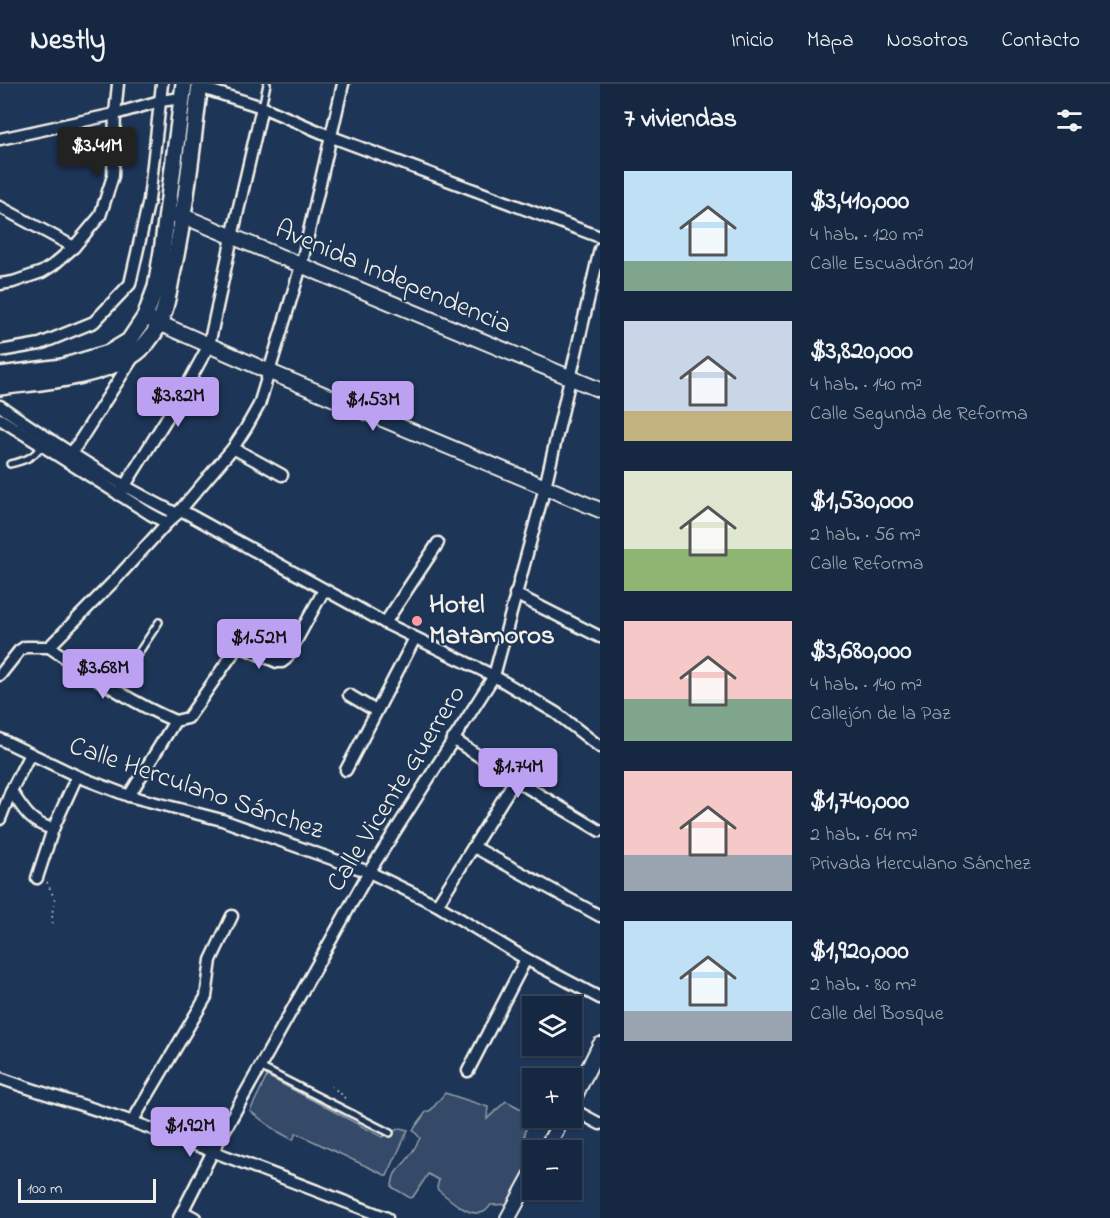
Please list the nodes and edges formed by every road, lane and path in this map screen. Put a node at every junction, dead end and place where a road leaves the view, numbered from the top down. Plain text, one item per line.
1 (118, 84) edge
2 (162, 84) edge
3 (267, 84) edge
4 (343, 84) edge
5 (200, 85) edge
6 (183, 91) edge
7 (160, 101) junction
8 (262, 106) junction
9 (115, 114) junction
10 (332, 137) junction
11 (0, 139) edge
12 (0, 207) edge
13 (168, 212) junction
14 (183, 216) junction
15 (232, 237) junction
16 (600, 237) edge
17 (74, 247) junction
18 (600, 249) edge
19 (301, 266) junction
20 (0, 284) edge
21 (152, 320) junction
22 (209, 345) junction
23 (0, 351) edge
24 (135, 354) junction
25 (270, 372) junction
26 (0, 375) edge
27 (570, 378) junction
28 (0, 387) edge
29 (600, 390) edge
30 (0, 406) edge
31 (0, 419) edge
32 (41, 446) junction
33 (233, 448) junction
34 (68, 458) junction
35 (10, 464) dead end
36 (282, 475) dead end
37 (545, 487) junction
38 (122, 490) junction
39 (600, 510) edge
40 (179, 512) junction
41 (167, 523) junction
42 (438, 543) dead end
43 (324, 590) junction
44 (515, 594) junction
45 (159, 622) dead end
46 (385, 623) junction
47 (600, 637) edge
48 (415, 638) junction
49 (49, 647) junction
50 (0, 675) edge
51 (494, 676) junction
52 (114, 690) junction
53 (349, 695) dead end
54 (376, 711) junction
55 (175, 721) junction
56 (0, 739) edge
57 (453, 739) junction
58 (600, 747) edge
59 (30, 754) junction
60 (346, 770) dead end
61 (77, 776) junction
62 (515, 780) junction
63 (11, 791) junction
64 (129, 796) junction
65 (0, 819) edge
66 (53, 829) junction
67 (600, 831) edge
68 (474, 847) junction
69 (369, 872) junction
70 (39, 873) joint
71 (437, 905) junction
72 (232, 916) dead end
73 (600, 916) edge
74 (52, 928) dead end
75 (526, 959) junction
76 (600, 998) edge
77 (600, 1045) edge
78 (260, 1067) junction
79 (468, 1071) dead end
80 (0, 1078) edge
81 (582, 1082) edge
82 (332, 1086) dead end
83 (339, 1108) junction
84 (582, 1114) edge
85 (132, 1122) junction
86 (600, 1124) edge
87 (390, 1133) dead end
88 (213, 1151) junction
89 (522, 1192) edge
90 (181, 1215) edge
91 (195, 1218) edge
92 (387, 1218) edge
93 (508, 1218) edge

1 - 9 street
2 - 7 street
3 - 8 lane
4 - 10 street
5 - 8 street
5 - 14 main road
6 - 7 street
6 - 13 main road
7 - 9 street
7 - 23 street
8 - 10 street
8 - 15 street
9 - 11 street
9 - 17 street
10 - 16 street
10 - 19 street
12 - 17 street
13 - 14 street, Avenida Independencia
13 - 21 main road
14 - 15 street, Avenida Independencia
14 - 21 main road
15 - 19 street, Avenida Independencia
15 - 22 street
17 - 20 street
18 - 27 street, Calle Vicente Guerrero
19 - 25 street
19 - 27 street, Avenida Independencia
21 - 22 street
21 - 24 main road
21 - 26 main road
22 - 25 street
22 - 38 street
24 - 28 main road
24 - 34 street
25 - 33 street
25 - 37 street
27 - 29 street, Avenida Independencia
27 - 37 street, Calle Vicente Guerrero
30 - 34 street
31 - 32 street
32 - 34 street
32 - 35 lane
33 - 36 street
33 - 40 street
34 - 38 street
37 - 39 street
37 - 44 street, Calle Vicente Guerrero
38 - 40 street
38 - 41 street
40 - 41 street
40 - 43 street
41 - 49 street
42 - 46 street
43 - 46 street
43 - 55 street
44 - 47 street
44 - 51 street, Calle Vicente Guerrero
45 - 52 lane
46 - 48 street
48 - 51 street
48 - 54 street
49 - 50 street
49 - 52 street
51 - 57 street, Calle Vicente Guerrero
51 - 58 street
52 - 55 street
53 - 54 street
54 - 60 street
55 - 64 street
56 - 59 street, Calle Herculano Sánchez
57 - 62 street
57 - 69 street, Calle Vicente Guerrero
59 - 61 street, Calle Herculano Sánchez
59 - 63 street
61 - 64 street, Calle Herculano Sánchez
61 - 66 street
62 - 67 street
62 - 68 street
63 - 65 street
63 - 66 street
64 - 69 street, Calle Herculano Sánchez
66 - 70 street
68 - 71 street
68 - 73 street
69 - 71 street, Calle Herculano Sánchez
69 - 78 street, Calle Vicente Guerrero
70 - 74 path
71 - 75 street, Calle Herculano Sánchez
72 - 85 street
75 - 76 street, Calle Herculano Sánchez
75 - 79 street
77 - 81 street
78 - 83 lane
78 - 88 street, Calle Vicente Guerrero
80 - 85 street
82 - 83 path
83 - 87 lane
84 - 86 street
85 - 88 street
88 - 90 street, Calle Vicente Guerrero
88 - 92 street
89 - 93 street
90 - 91 street

